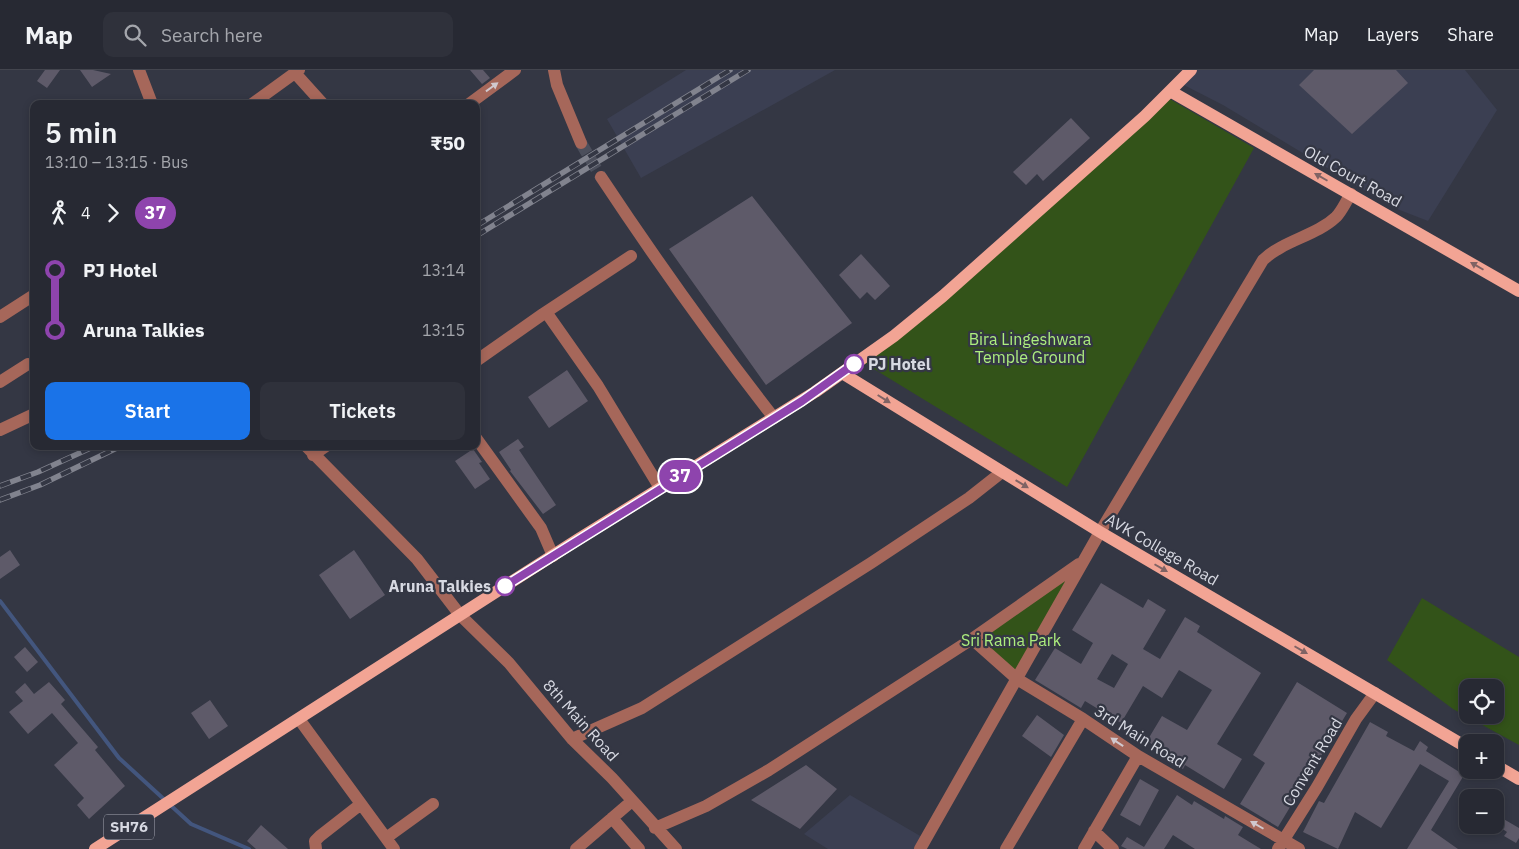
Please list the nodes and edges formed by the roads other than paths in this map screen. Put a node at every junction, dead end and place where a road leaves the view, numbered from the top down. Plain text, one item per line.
1 (139, 70) edge
2 (515, 70) edge
3 (554, 70) edge
4 (1192, 70) edge
5 (297, 71) edge
6 (1170, 91) junction
7 (150, 100) edge
8 (257, 100) edge
9 (320, 100) edge
10 (474, 100) edge
11 (581, 143) tunnel mouth
12 (601, 177) tunnel mouth
13 (1350, 194) junction
14 (631, 256) dead end
15 (1519, 291) edge
16 (30, 298) edge
17 (546, 312) junction
18 (0, 317) edge
19 (480, 358) edge
20 (28, 364) dead end
21 (842, 373) junction
22 (0, 382) edge
23 (30, 416) edge
24 (774, 418) junction
25 (0, 430) edge
26 (480, 444) edge
27 (310, 451) edge
28 (1002, 472) junction
29 (660, 488) junction
30 (1100, 532) junction
31 (553, 556) junction
32 (1083, 561) junction
33 (460, 615) junction
34 (972, 639) junction
35 (1017, 679) junction
36 (1375, 693) junction
37 (299, 718) junction
38 (1084, 719) junction
39 (572, 739) junction
40 (1459, 743) edge
41 (1138, 756) junction
42 (1504, 770) edge
43 (1519, 779) edge
44 (632, 800) junction
45 (360, 804) junction
46 (434, 804) dead end
47 (612, 818) junction
48 (656, 828) junction
49 (1094, 831) junction
50 (386, 838) junction
51 (1281, 844) edge
52 (95, 849) edge
53 (316, 849) edge
54 (394, 849) edge
55 (576, 849) edge
56 (638, 849) edge
57 (676, 849) edge
58 (920, 849) edge
59 (1006, 849) edge
60 (1084, 849) edge
61 (1112, 849) edge
62 (1300, 849) edge

1 - 7 street
10 -> 2 street
3 - 11 street
4 - 6 main road, SH76
5 - 8 street
5 - 9 street
13 -> 6 main road, Old Court Road
6 - 21 main road, SH76
12 - 24 street
15 -> 13 main road, Old Court Road
13 - 30 street
14 - 17 street
16 - 18 street
17 - 19 street
17 - 29 street
20 - 22 street
21 - 24 main road, SH76
21 -> 28 main road, AVK College Road
23 - 25 street
24 - 29 main road, SH76
26 - 31 street
27 - 33 street, 8th Main Road
28 -> 30 main road, AVK College Road
28 - 39 street
29 - 31 main road, SH76
30 - 32 street
30 -> 36 main road, AVK College Road
31 - 33 main road, SH76
32 - 34 street
32 - 35 street
33 - 37 main road, SH76
33 - 39 street, 8th Main Road
34 - 35 street, 3rd Main Road
34 - 48 street
35 - 38 street, 3rd Main Road
35 - 58 street
36 - 40 main road, AVK College Road
36 - 51 street, Convent Road
37 - 45 street
37 - 52 main road, SH76
41 -> 38 street, 3rd Main Road
38 - 59 street
39 - 44 street, 8th Main Road
41 - 49 street
51 -> 41 street, 3rd Main Road
42 - 43 main road
44 - 47 street
44 - 48 street, 8th Main Road
45 - 50 street
45 - 53 street
46 - 50 street
47 - 55 street
47 - 56 street
48 - 57 street, 8th Main Road
49 - 60 street
49 - 61 street
50 - 54 street
51 - 62 street, 3rd Main Road

